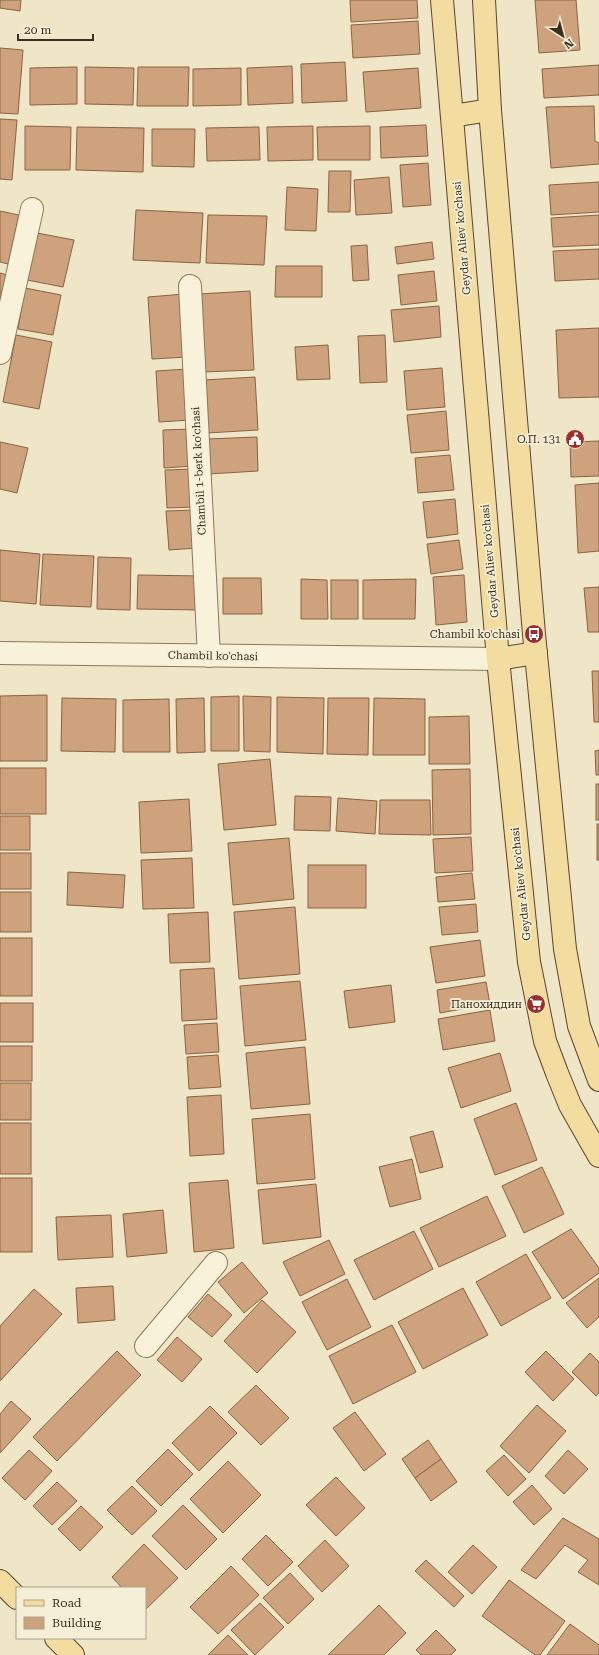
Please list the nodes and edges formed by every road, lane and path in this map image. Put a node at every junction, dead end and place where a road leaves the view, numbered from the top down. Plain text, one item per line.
1 (442, 0) edge
2 (484, 0) edge
3 (490, 110) junction
4 (452, 116) junction
5 (32, 209) dead end
6 (190, 286) dead end
7 (0, 353) edge
8 (0, 653) edge
9 (536, 653) junction
10 (209, 656) junction
11 (498, 659) junction
12 (599, 1080) edge
13 (599, 1156) edge
14 (216, 1263) dead end
15 (146, 1346) dead end
16 (57, 1639) edge
17 (73, 1655) edge

1 - 4 main road, Geydar Aliev ko'chasi
2 - 3 main road
3 - 4 main road
3 - 9 main road
4 - 11 main road, Geydar Aliev ko'chasi
5 - 7 street
6 - 10 street, Chambil 1-berk ko'chasi
8 - 10 street, Chambil ko'chasi
9 - 11 main road
9 - 12 main road
10 - 11 street, Chambil ko'chasi
11 - 13 main road, Geydar Aliev ko'chasi
14 - 15 street
16 - 17 main road

